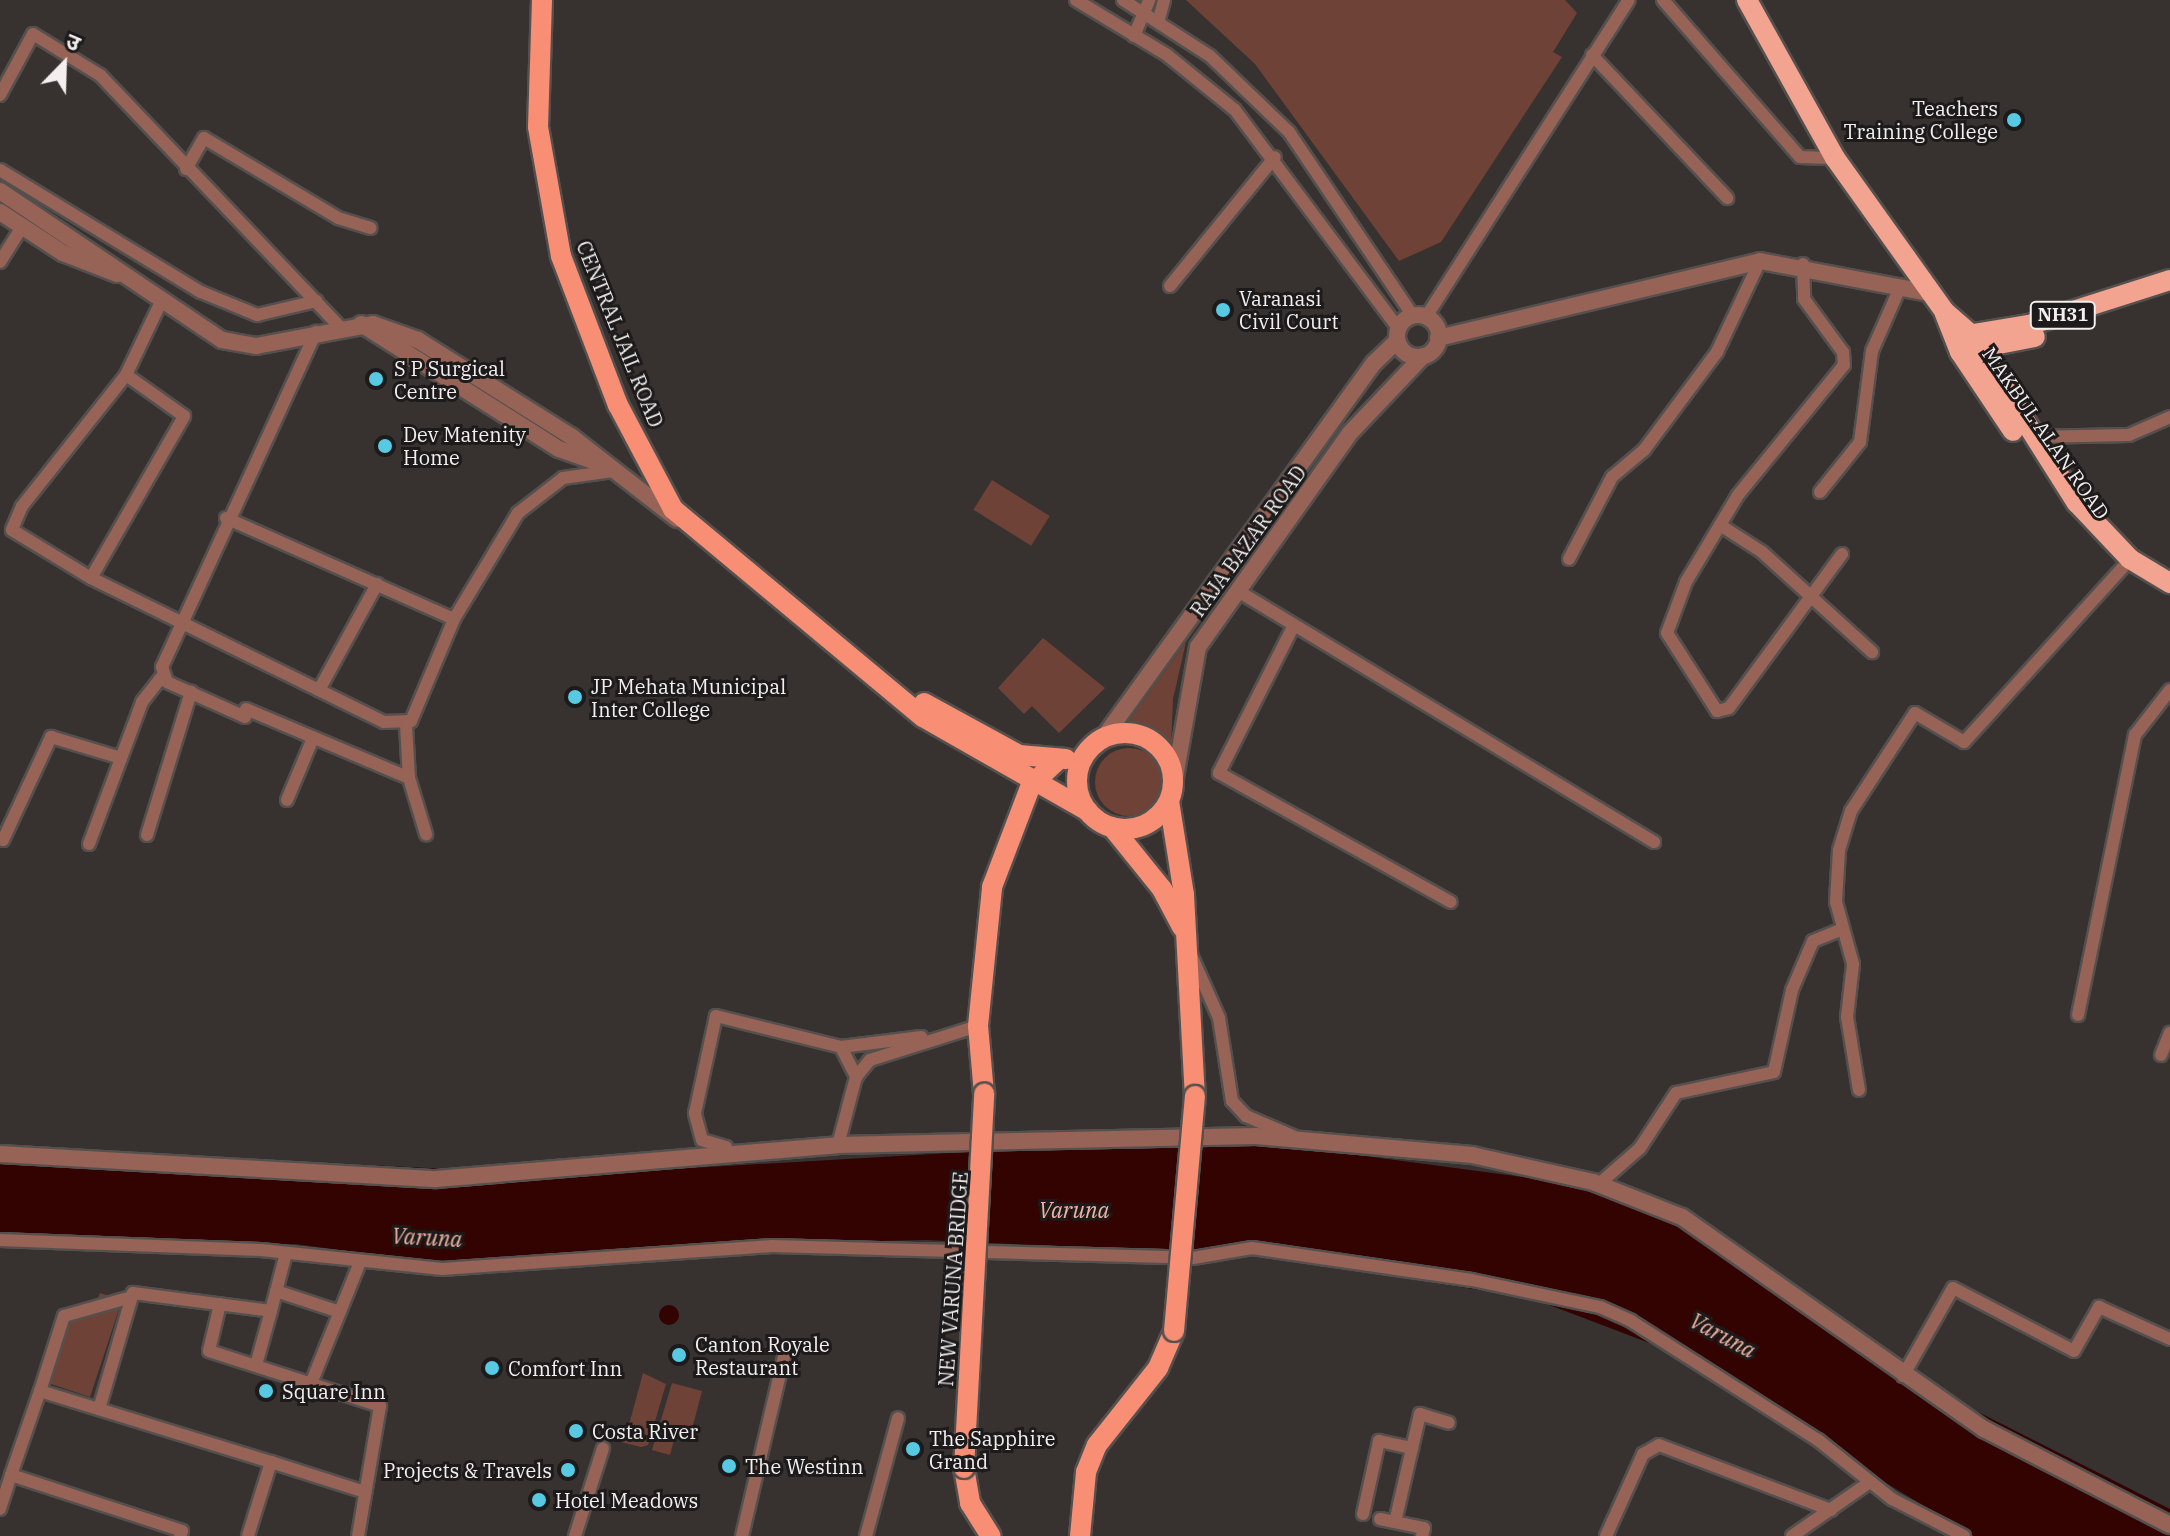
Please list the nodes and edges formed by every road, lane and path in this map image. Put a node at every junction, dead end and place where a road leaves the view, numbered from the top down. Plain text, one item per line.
1 (542, 0) edge
2 (1076, 0) edge
3 (1123, 0) edge
4 (1164, 0) edge
5 (1629, 0) edge
6 (1663, 0) edge
7 (1747, 0) edge
8 (1147, 6) edge
9 (1159, 19) junction
10 (1134, 36) junction
11 (1592, 55) junction
12 (0, 95) edge
13 (1275, 157) junction
14 (1835, 158) junction
15 (186, 169) junction
16 (0, 170) edge
17 (0, 191) edge
18 (1727, 198) dead end
19 (0, 212) edge
20 (22, 227) junction
21 (370, 228) dead end
22 (1760, 261) junction
23 (0, 262) edge
24 (1803, 264) junction
25 (122, 276) junction
26 (2170, 280) edge
27 (1170, 286) dead end
28 (1898, 292) junction
29 (1930, 293) junction
30 (2170, 295) edge
31 (316, 301) junction
32 (160, 304) junction
33 (1419, 316) junction
34 (340, 327) junction
35 (316, 332) junction
36 (1398, 334) junction
37 (1438, 338) junction
38 (1965, 343) junction
39 (1423, 356) junction
40 (126, 375) junction
41 (2170, 417) edge
42 (2032, 437) junction
43 (606, 467) junction
44 (1820, 492) dead end
45 (226, 518) junction
46 (1720, 525) junction
47 (690, 528) junction
48 (1842, 554) dead end
49 (1569, 559) dead end
50 (2123, 567) junction
51 (91, 578) junction
52 (2170, 583) edge
53 (377, 584) junction
54 (1238, 591) junction
55 (1812, 596) junction
56 (2170, 598) edge
57 (454, 619) junction
58 (179, 621) junction
59 (1294, 625) junction
60 (1872, 652) dead end
61 (162, 676) junction
62 (319, 690) junction
63 (2170, 690) edge
64 (191, 692) junction
65 (901, 696) junction
66 (406, 725) junction
67 (1104, 737) junction
68 (313, 738) junction
69 (1085, 753) junction
70 (121, 758) junction
71 (1056, 762) junction
72 (409, 778) junction
73 (1031, 785) junction
74 (1171, 792) junction
75 (287, 800) dead end
76 (1088, 811) junction
77 (1112, 827) junction
78 (426, 834) dead end
79 (147, 835) dead end
80 (3, 840) dead end
81 (1654, 842) dead end
82 (89, 844) dead end
83 (1451, 902) dead end
84 (1840, 930) junction
85 (1188, 943) junction
86 (2078, 1015) dead end
87 (978, 1026) junction
88 (2170, 1033) edge
89 (932, 1037) junction
90 (841, 1047) junction
91 (2161, 1055) dead end
92 (856, 1077) junction
93 (1859, 1090) dead end
94 (1300, 1139) junction
95 (838, 1145) junction
96 (0, 1154) edge
97 (728, 1156) junction
98 (1599, 1184) junction
99 (0, 1240) edge
100 (286, 1253) junction
101 (360, 1262) junction
102 (276, 1291) junction
103 (131, 1297) junction
104 (220, 1304) junction
105 (271, 1311) junction
106 (337, 1311) junction
107 (2170, 1339) edge
108 (786, 1349) dead end
109 (256, 1365) junction
110 (1903, 1376) junction
111 (312, 1381) junction
112 (40, 1391) junction
113 (99, 1409) junction
114 (898, 1418) dead end
115 (1449, 1423) dead end
116 (603, 1448) dead end
117 (1412, 1448) junction
118 (271, 1462) junction
119 (11, 1475) junction
120 (1870, 1482) junction
121 (365, 1492) junction
122 (0, 1509) edge
123 (1831, 1510) junction
124 (1363, 1514) dead end
125 (1380, 1519) dead end
126 (1395, 1522) junction
127 (2170, 1525) edge
128 (181, 1533) edge
129 (198, 1536) edge
130 (248, 1536) edge
131 (358, 1536) edge
132 (575, 1536) edge
133 (742, 1536) edge
134 (866, 1536) edge
135 (991, 1536) edge
136 (1080, 1536) edge
137 (1422, 1536) edge
138 (1606, 1536) edge
139 (1792, 1536) edge
140 (1964, 1536) edge

1 - 47 main road, CENTRAL JAIL ROAD
2 - 10 street
3 - 8 street
4 - 9 street
5 - 11 street
6 - 14 street
7 - 14 highway
8 - 9 street
8 - 10 street
9 - 33 street
10 - 13 street
11 - 18 street
11 - 33 street
12 - 15 street
13 - 27 street
13 - 36 street
14 - 29 highway
15 - 21 street
15 - 31 street
16 - 31 street
17 - 25 street
19 - 20 street
20 - 23 street
20 - 25 street
22 - 24 street
22 - 37 street
22 - 49 street
24 - 28 street
24 - 46 street
25 - 32 street
26 - 38 highway, NH31
28 - 29 street
28 - 44 street
29 - 38 highway
30 - 38 highway, NH31
31 - 34 street
32 - 35 street
32 - 40 street
33 - 36 street
33 - 37 street
34 - 35 street
34 - 43 street, CENTRAL JAIL ROAD
35 - 45 street
36 - 39 street
36 - 67 street
37 - 39 street, RAJA BAZAR ROAD
38 - 42 highway, MAKBUL ALAN ROAD
38 - 50 highway, MAKBUL ALAN ROAD
39 - 54 street, RAJA BAZAR ROAD
40 - 51 street
40 - 51 street
41 - 42 street
42 - 52 highway, MAKBUL ALAN ROAD
43 - 47 street, CENTRAL JAIL ROAD
43 - 57 street
45 - 53 street
45 - 58 street
46 - 55 street
46 - 55 street
47 - 65 main road, CENTRAL JAIL ROAD
48 - 55 street
50 - 56 highway, MAKBUL ALAN ROAD
50 - 84 street
51 - 58 street
53 - 57 street
53 - 62 street
54 - 59 street
54 - 74 street, RAJA BAZAR ROAD
55 - 60 street
57 - 66 street
58 - 61 street
58 - 62 street
59 - 81 street
59 - 83 street
61 - 64 street
61 - 70 street
62 - 66 street
63 - 86 street
64 - 68 street
64 - 79 street
65 - 71 main road
65 - 73 main road, CENTRAL JAIL ROAD
66 - 72 street
67 - 69 main road
67 - 74 main road
68 - 72 street
68 - 75 street
69 - 71 main road
69 - 76 main road
70 - 80 street
70 - 82 street
71 - 73 main road
72 - 78 street
73 - 76 main road, CENTRAL JAIL ROAD
73 - 87 main road, NEW VARUNA BRIDGE
74 - 77 main road
74 - 85 main road
76 - 77 main road
77 - 85 main road
84 - 93 street
84 - 98 street
85 - 94 street
85 - 136 main road, bridge
87 - 89 street
87 - 135 main road, NEW VARUNA BRIDGE, bridge
88 - 91 street
89 - 90 street
89 - 92 street
90 - 92 street
90 - 97 street
92 - 95 street
94 - 95 street
94 - 98 street
95 - 97 street
96 - 97 street
98 - 110 street
99 - 100 street
100 - 101 street
100 - 102 street
101 - 106 street
101 - 120 street
102 - 105 street
102 - 106 street
103 - 104 street
103 - 112 street
103 - 113 street
104 - 105 street
104 - 109 street
105 - 109 street
106 - 111 street
107 - 110 street
108 - 133 street
109 - 111 street
110 - 127 street
111 - 121 street
112 - 113 street
112 - 119 street
113 - 118 street
114 - 134 street
115 - 117 street
116 - 132 street
117 - 124 street
117 - 126 street
118 - 121 street
118 - 130 street
119 - 122 street
119 - 128 street
120 - 123 street
120 - 140 street
121 - 131 street
123 - 138 street
123 - 139 street
125 - 126 street
126 - 137 street
128 - 129 street

